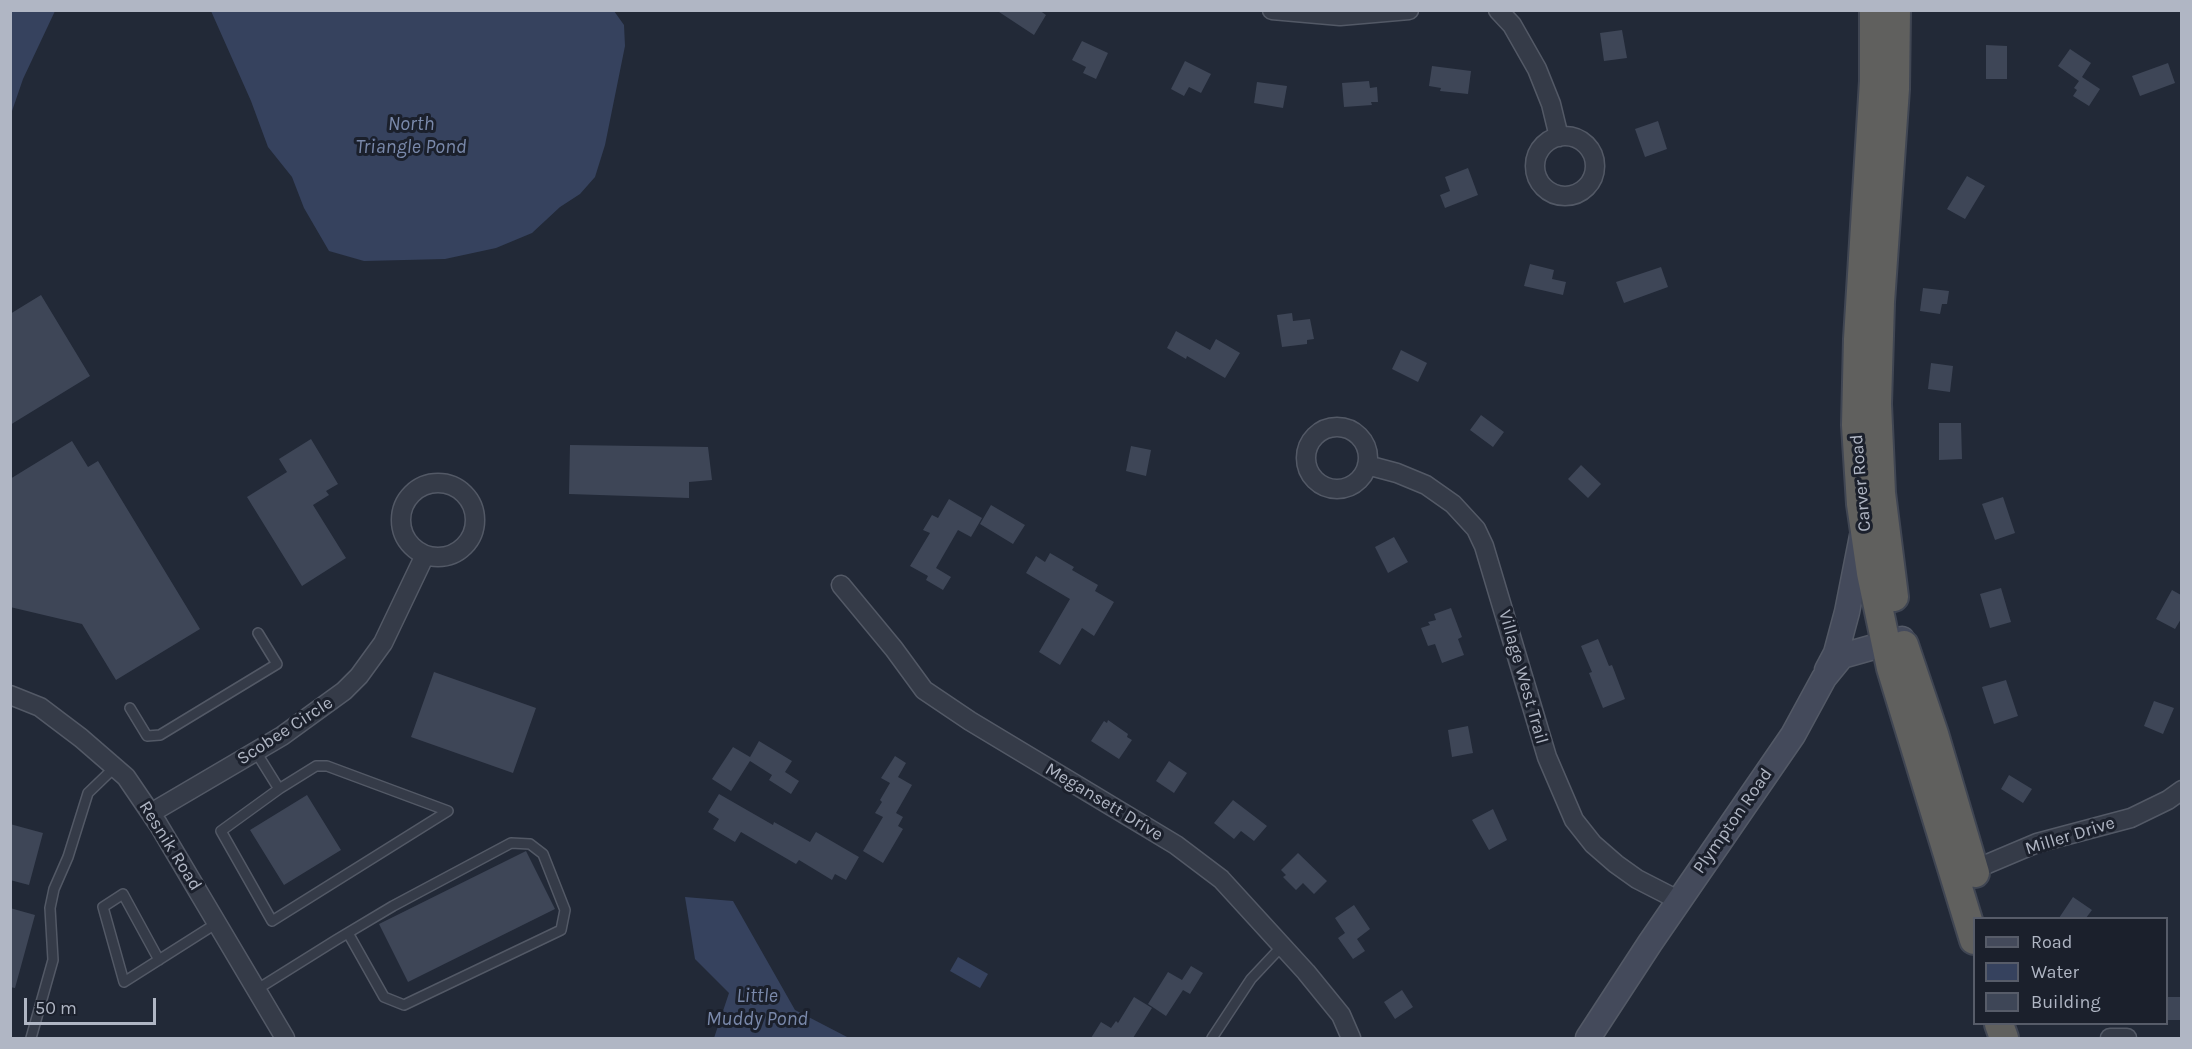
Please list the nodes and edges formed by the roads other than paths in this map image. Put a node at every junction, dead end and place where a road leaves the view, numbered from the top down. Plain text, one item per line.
1 (1272, 10) edge
2 (1409, 10) edge
3 (1498, 10) edge
4 (1874, 10) edge
5 (1896, 10) edge
6 (1558, 137) dead end
7 (1367, 465) dead end
8 (1864, 527) junction
9 (425, 555) junction
10 (841, 585) dead end
11 (258, 633) dead end
12 (1894, 641) junction
13 (1824, 678) junction
14 (10, 695) edge
15 (130, 708) dead end
16 (256, 752) junction
17 (115, 767) junction
18 (279, 789) junction
19 (2181, 790) edge
20 (151, 813) junction
21 (1965, 873) junction
22 (1678, 900) junction
23 (1987, 917) edge
24 (217, 923) junction
25 (348, 933) junction
26 (1973, 933) edge
27 (1282, 946) junction
28 (159, 960) junction
29 (256, 990) junction
30 (31, 1038) edge
31 (285, 1038) edge
32 (1212, 1038) edge
33 (1351, 1038) edge
34 (1588, 1038) edge
35 (2110, 1038) edge
36 (2127, 1038) edge

1 - 2 street
3 - 6 street
4 - 8 highway, Carver Road
5 - 12 highway, Carver Road
7 - 22 street, Village West Trail
8 - 12 highway, Carver Road
8 - 13 main road
9 - 9 street
9 - 16 street, Scobee Circle
10 - 27 street, Megansett Drive
11 - 15 lane
12 - 13 main road, Plympton Road
12 - 21 highway, Carver Road
13 - 22 main road, Plympton Road
14 - 17 street, Resnik Road
16 - 18 lane
16 - 20 street, Scobee Circle
17 - 20 street, Resnik Road
17 - 30 lane
18 - 18 lane
19 - 21 street, Miller Drive
20 - 24 street, Resnik Road
21 - 23 highway, Carver Road
21 - 26 highway, Carver Road
22 - 34 main road, Plympton Road
24 - 28 lane
24 - 29 street, Resnik Road
25 - 25 lane
25 - 29 lane
27 - 32 lane
27 - 33 street, Megansett Drive
28 - 28 lane
29 - 31 street, Resnik Road
35 - 36 street

